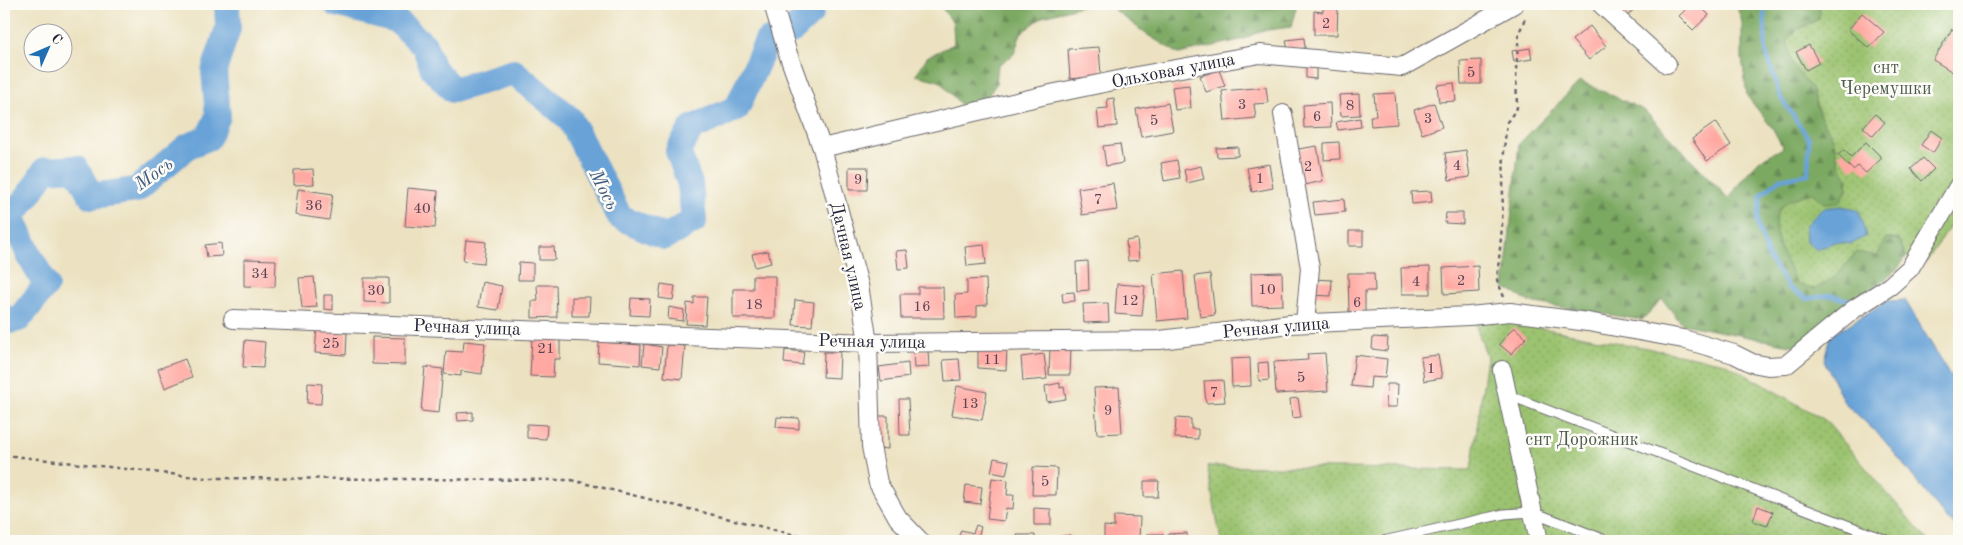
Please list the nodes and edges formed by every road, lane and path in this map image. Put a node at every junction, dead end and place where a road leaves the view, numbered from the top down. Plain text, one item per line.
1 (1601, 4) edge
2 (1521, 8) edge
3 (774, 9) edge
4 (1667, 64) dead end
5 (1283, 114) dead end
6 (822, 148) junction
7 (1959, 184) edge
8 (1510, 312) junction
9 (233, 319) dead end
10 (1305, 323) junction
11 (868, 343) junction
12 (1502, 370) dead end
13 (1508, 395) junction
14 (4, 456) edge
15 (1533, 512) junction
16 (1886, 540) edge
17 (820, 541) edge
18 (920, 541) edge
19 (1383, 541) edge
20 (1539, 541) edge
21 (1608, 541) edge

1 - 4 street
2 - 6 street, Ольховая улица
2 - 8 path
3 - 6 street, Дачная улица
5 - 10 street
6 - 11 street, Дачная улица
7 - 8 street, Речная улица
8 - 10 street, Речная улица
9 - 11 street, Речная улица
10 - 11 street, Речная улица
11 - 18 street, Дачная улица
12 - 13 street
13 - 15 street
13 - 16 lane
14 - 17 path
15 - 19 lane
15 - 20 street
15 - 21 lane

